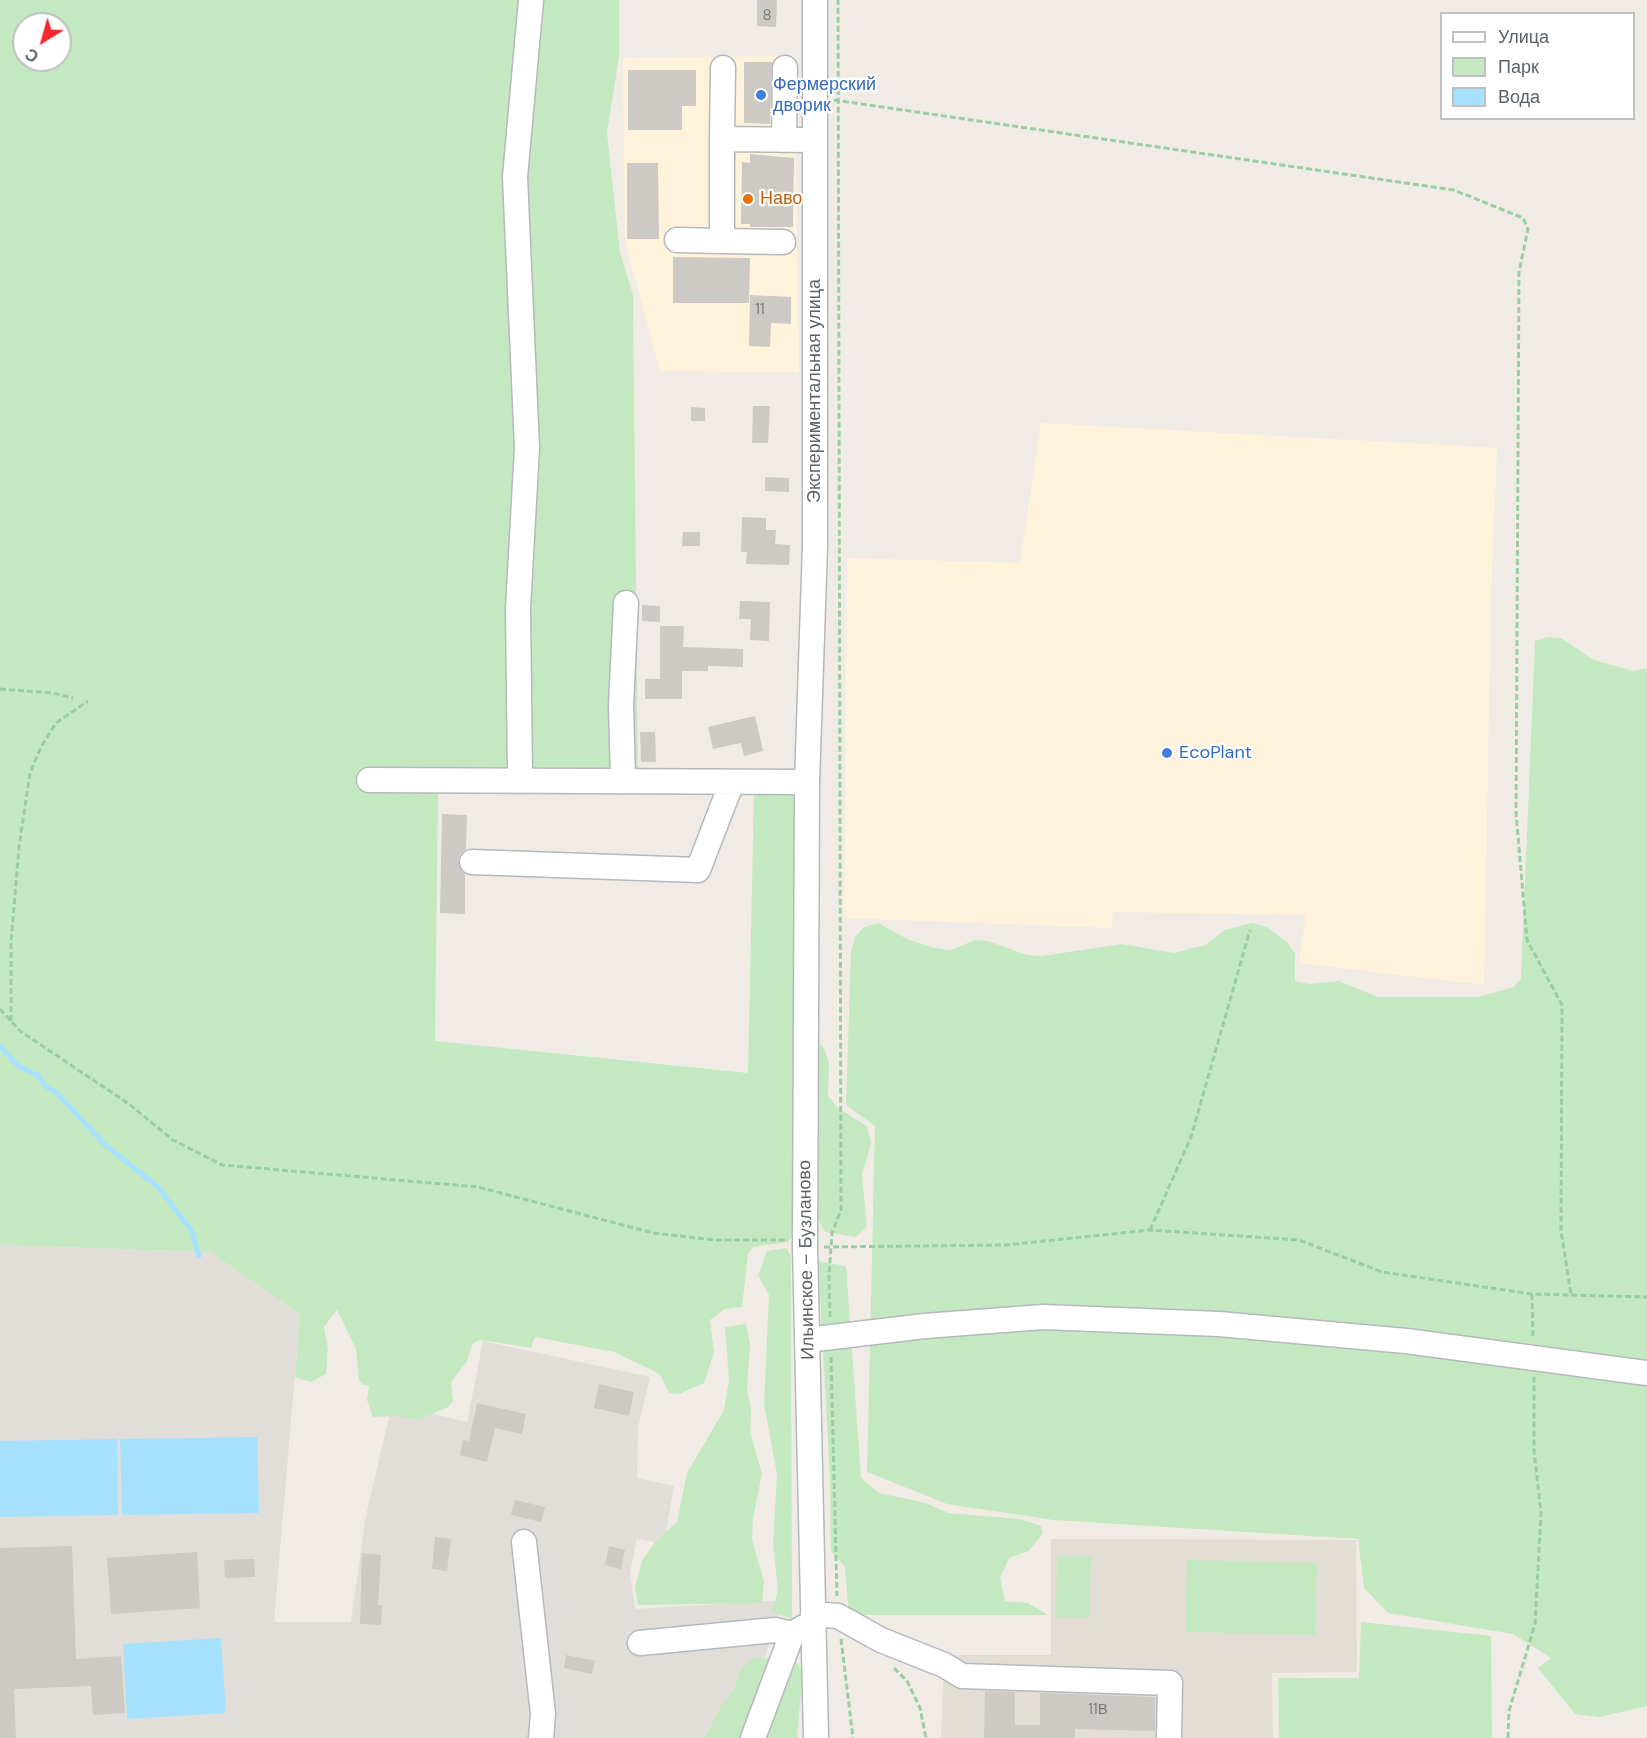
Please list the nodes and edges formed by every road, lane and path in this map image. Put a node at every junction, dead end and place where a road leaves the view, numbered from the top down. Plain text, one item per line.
1 (531, 0) edge
2 (814, 0) edge
3 (838, 0) edge
4 (723, 68) dead end
5 (785, 68) dead end
6 (814, 100) junction
7 (839, 101) junction
8 (722, 139) junction
9 (784, 140) junction
10 (814, 140) junction
11 (677, 240) dead end
12 (722, 241) junction
13 (783, 242) dead end
14 (626, 603) dead end
15 (0, 689) edge
16 (73, 698) dead end
17 (88, 701) dead end
18 (369, 780) dead end
19 (520, 780) junction
20 (623, 781) junction
21 (732, 782) junction
22 (807, 782) junction
23 (472, 862) dead end
24 (1250, 930) dead end
25 (0, 1009) edge
26 (11, 1023) junction
27 (1150, 1230) junction
28 (805, 1243) junction
29 (831, 1248) junction
30 (1532, 1294) junction
31 (1571, 1294) junction
32 (1647, 1297) edge
33 (819, 1338) junction
34 (1534, 1359) junction
35 (1647, 1373) edge
36 (524, 1542) dead end
37 (838, 1616) junction
38 (814, 1618) junction
39 (792, 1634) junction
40 (640, 1643) dead end
41 (893, 1666) dead end
42 (541, 1738) edge
43 (753, 1738) edge
44 (816, 1738) edge
45 (853, 1738) edge
46 (926, 1738) edge
47 (1169, 1738) edge
48 (1508, 1738) edge

1 - 19 street
2 - 6 street, Экспериментальная улица
3 - 7 path
4 - 8 street
5 - 9 street
6 - 7 path
6 - 10 street, Экспериментальная улица
7 - 29 path
7 - 31 path
8 - 9 street
8 - 12 street
9 - 10 street
10 - 22 street, Экспериментальная улица
11 - 12 street
12 - 13 street
14 - 20 street
15 - 16 path
17 - 26 path
18 - 19 street
19 - 20 street
20 - 21 street
21 - 22 street
21 - 23 street
22 - 28 street, Ильинское – Бузланово
24 - 27 path
25 - 26 path
26 - 28 path
27 - 29 path
27 - 30 path
28 - 29 path
28 - 33 street, Ильинское – Бузланово
29 - 33 path
30 - 31 path
30 - 34 path
31 - 32 path
33 - 34 street
33 - 37 path
33 - 38 street, Ильинское – Бузланово
34 - 35 street
34 - 48 path
36 - 42 street
37 - 38 street
37 - 45 path
37 - 47 street
38 - 39 street
38 - 44 street, Ильинское – Бузланово
39 - 40 street
39 - 43 street
41 - 46 path

